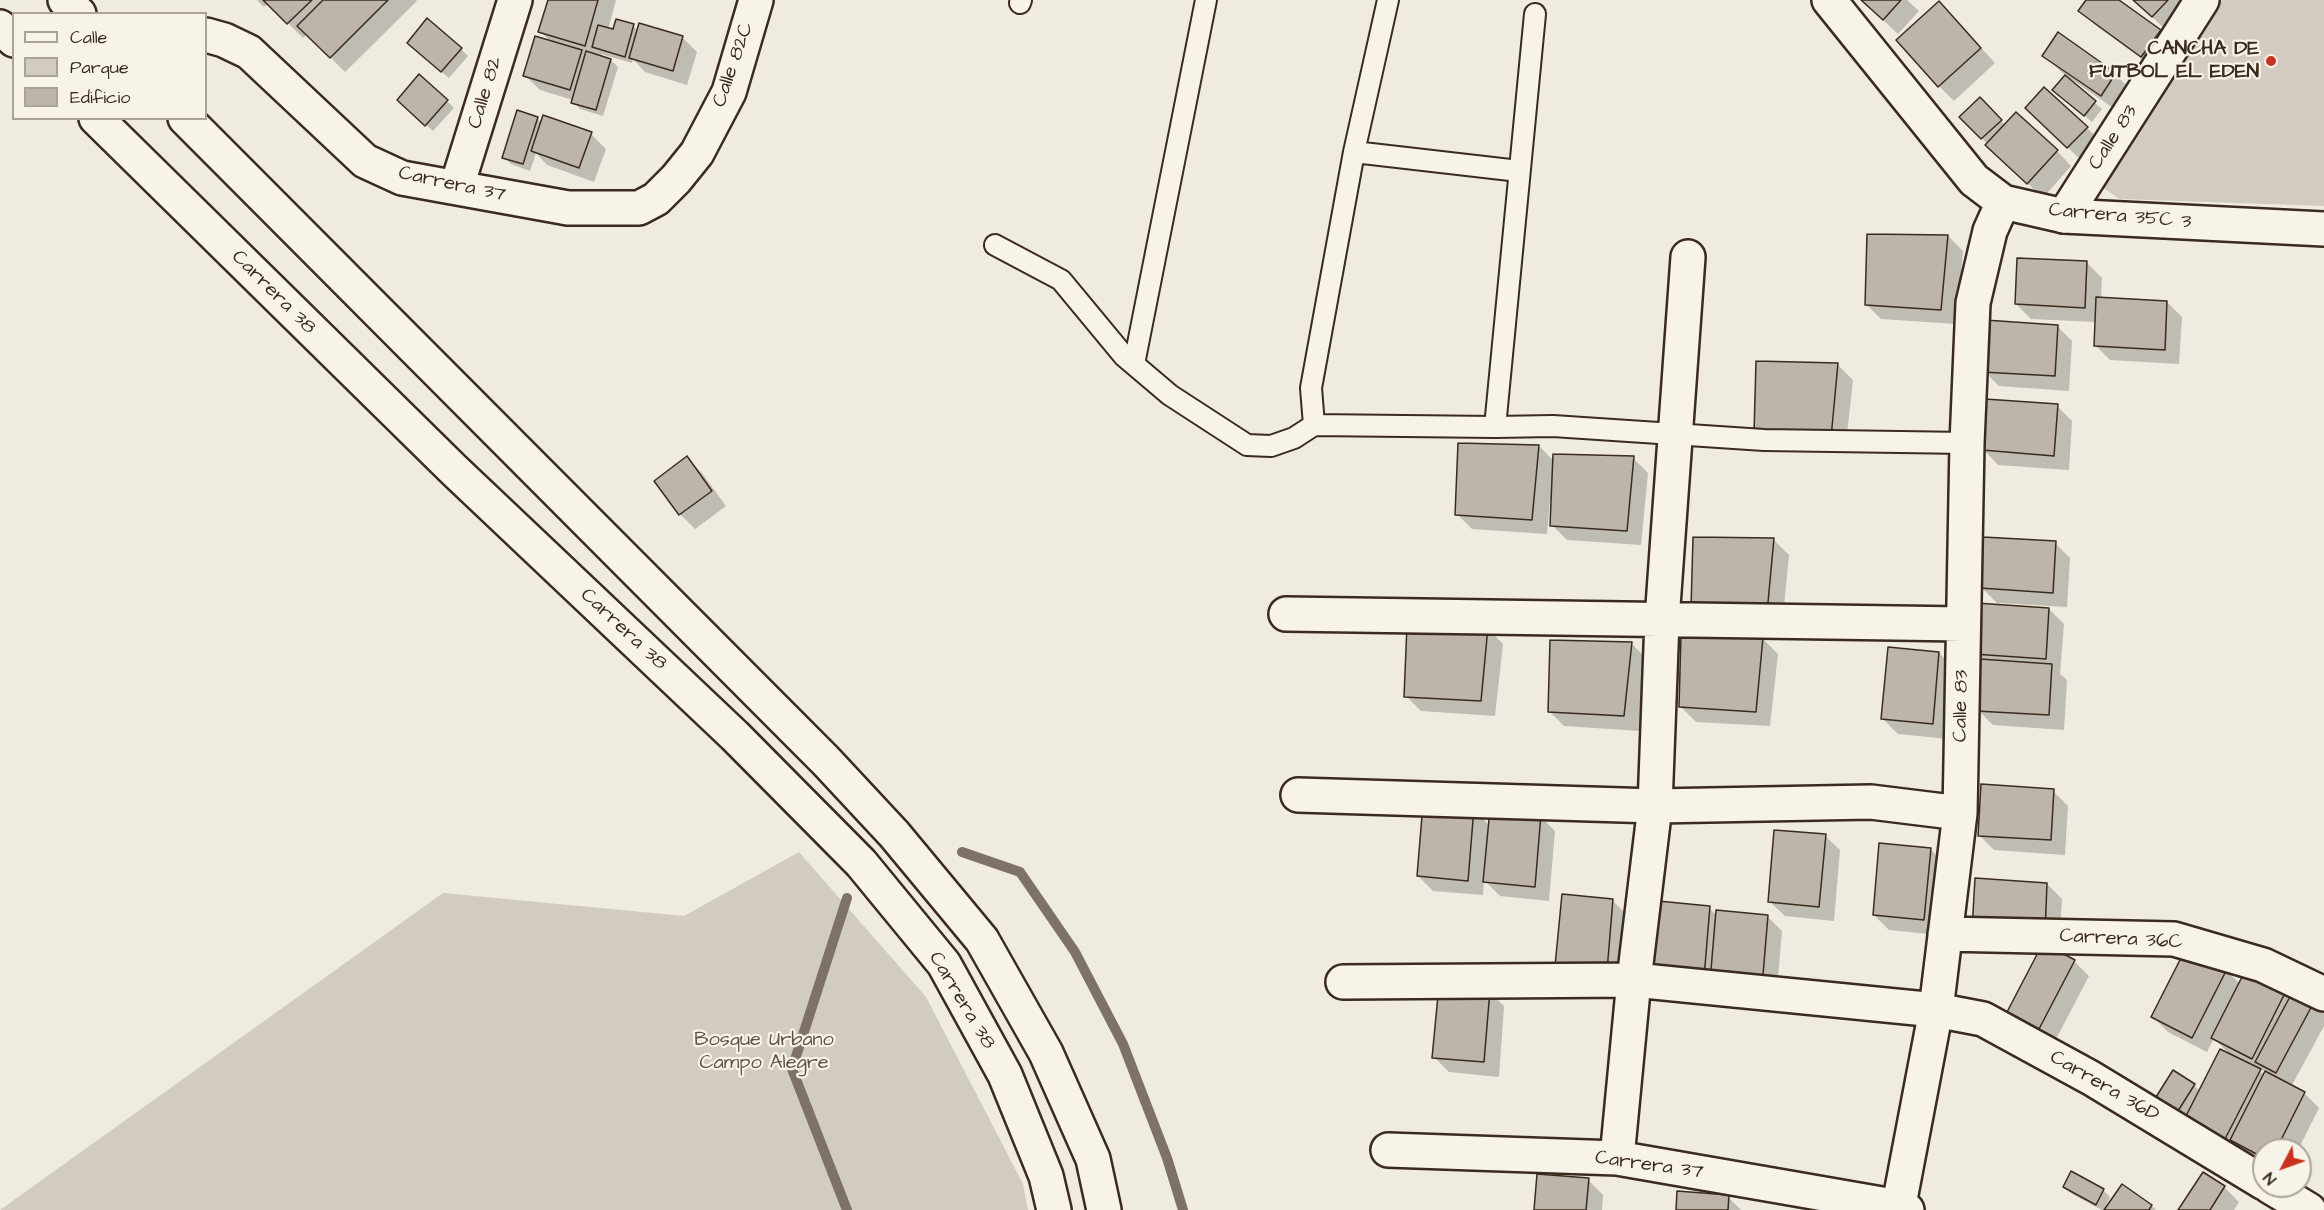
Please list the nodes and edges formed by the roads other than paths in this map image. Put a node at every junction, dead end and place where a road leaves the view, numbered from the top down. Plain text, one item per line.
1 (65, 0) edge
2 (515, 0) edge
3 (756, 0) edge
4 (1206, 0) edge
5 (1388, 0) edge
6 (1829, 0) edge
7 (2202, 0) edge
8 (77, 12) edge
9 (1535, 14) dead end
10 (0, 27) edge
11 (207, 35) edge
12 (12, 38) edge
13 (98, 120) edge
14 (187, 120) edge
15 (1354, 152) junction
16 (1519, 171) junction
17 (458, 186) junction
18 (2003, 202) junction
19 (639, 207) joint
20 (2064, 216) junction
21 (2324, 229) edge
22 (994, 245) dead end
23 (1688, 256) dead end
24 (1134, 364) junction
25 (1314, 425) junction
26 (1495, 427) junction
27 (1676, 434) junction
28 (1967, 443) junction
29 (1286, 614) dead end
30 (1662, 620) junction
31 (1963, 624) junction
32 (1298, 795) dead end
33 (1655, 806) junction
34 (1960, 813) junction
35 (1945, 934) junction
36 (1634, 980) junction
37 (1343, 982) dead end
38 (2324, 994) edge
39 (1936, 1010) junction
40 (1388, 1150) dead end
41 (1617, 1158) junction
42 (2252, 1176) edge
43 (2289, 1198) edge
44 (1901, 1209) edge
45 (1054, 1210) edge
46 (1104, 1210) edge
47 (2309, 1210) edge

1 - 8 street
2 - 17 street, Calle 82
3 - 19 street, Calle 82C
4 - 24 lane
5 - 15 lane
6 - 18 street, Carrera 35C 3
7 - 20 street, Calle 83
9 - 16 lane
10 - 12 street
11 - 17 street, Carrera 37
13 - 45 street, Carrera 38
14 - 46 street
15 - 16 lane
15 - 25 lane
16 - 26 lane
17 - 19 street, Carrera 37
18 - 20 street, Carrera 35C 3
18 - 28 street, Calle 83
20 - 21 street, Carrera 35C 3
22 - 24 lane
23 - 27 street
24 - 25 lane
25 - 26 lane
26 - 27 lane
27 - 28 lane
27 - 30 street
28 - 31 street, Calle 83
29 - 30 street
30 - 31 street
30 - 33 street
31 - 34 street, Calle 83
32 - 33 street
33 - 34 street
33 - 36 street
34 - 35 street, Calle 83
35 - 38 street, Carrera 36C
35 - 39 street, Calle 83
36 - 37 street, Carrera 36D
36 - 39 street, Carrera 36D
36 - 41 street
39 - 42 street, Carrera 36D
39 - 44 street, Calle 83
40 - 41 street, Carrera 37
41 - 44 street, Carrera 37
43 - 47 street

